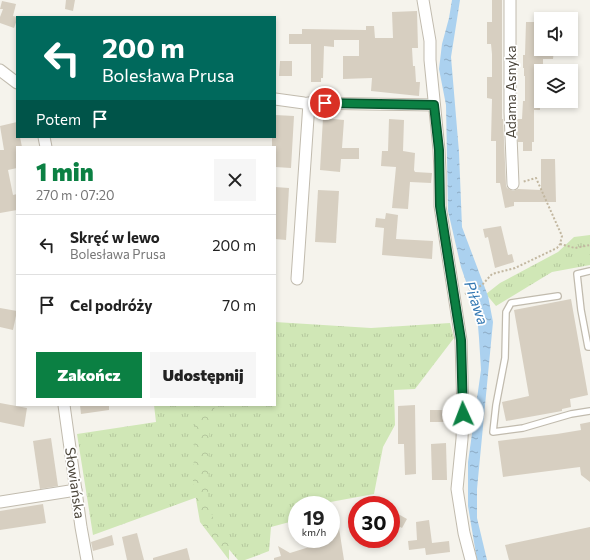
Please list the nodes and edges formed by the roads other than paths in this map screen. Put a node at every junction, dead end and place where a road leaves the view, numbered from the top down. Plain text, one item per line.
1 (423, 0) edge
2 (510, 0) edge
3 (0, 70) edge
4 (16, 82) edge
5 (276, 99) edge
6 (309, 103) junction
7 (434, 105) junction
8 (513, 184) road end
9 (590, 271) edge
10 (297, 279) dead end
11 (558, 296) dead end
12 (590, 347) edge
13 (64, 406) edge
14 (590, 411) edge
15 (76, 490) junction
16 (0, 502) edge
17 (87, 560) edge
18 (471, 560) edge

1 - 7 street
2 - 8 street, Adama Asnyka
3 - 4 street
5 - 6 street
6 - 7 street
6 - 10 street
7 - 18 street
9 - 12 lane
11 - 14 lane
13 - 15 street, Słowiańska
15 - 16 street
15 - 17 street, Słowiańska

